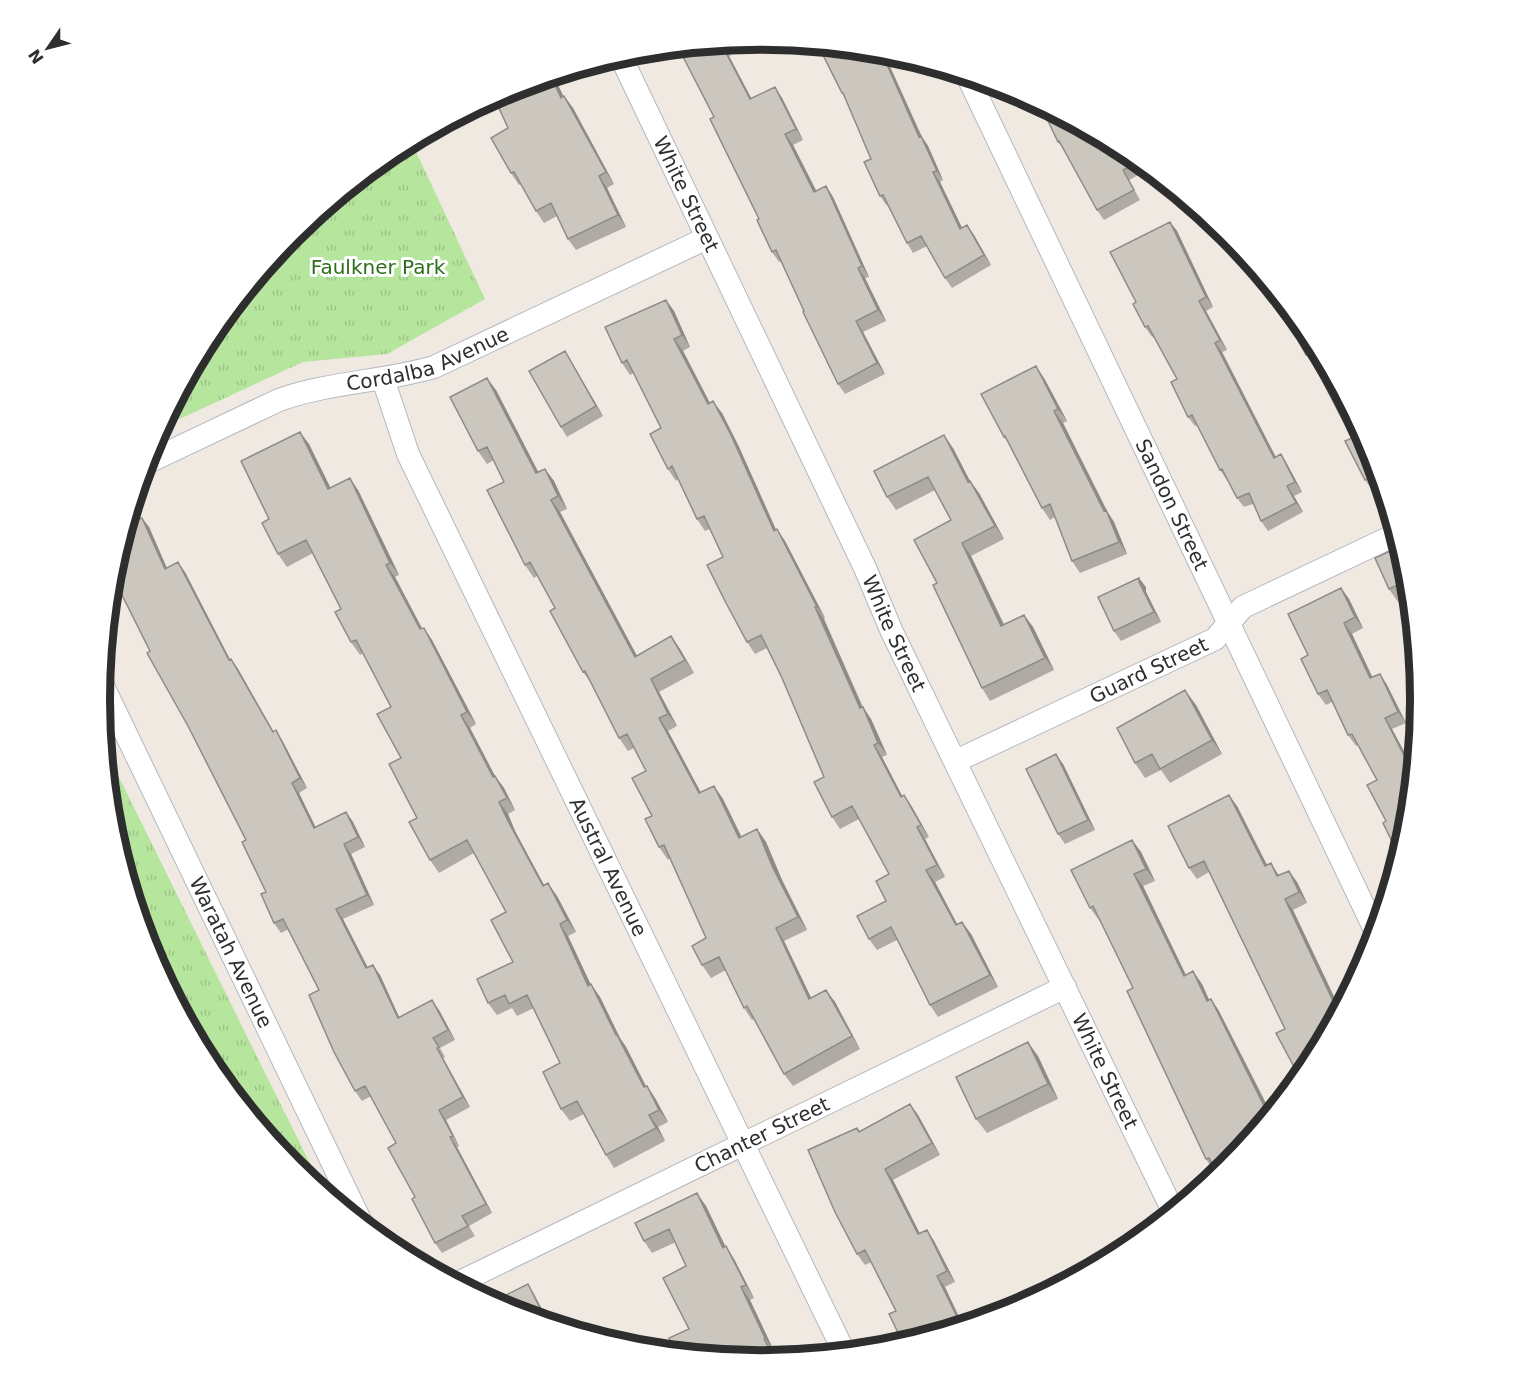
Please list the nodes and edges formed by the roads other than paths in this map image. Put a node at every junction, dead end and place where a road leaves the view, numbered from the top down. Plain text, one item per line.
1 (624, 64) edge
2 (972, 85) edge
3 (707, 238) junction
4 (382, 379) junction
5 (156, 458) edge
6 (1390, 538) edge
7 (1229, 623) junction
8 (110, 701) edge
9 (956, 761) junction
10 (1371, 921) edge
11 (1065, 987) junction
12 (744, 1144) junction
13 (1170, 1204) edge
14 (353, 1206) edge
15 (467, 1279) edge
16 (840, 1344) edge

1 - 3 street, White Street
2 - 7 street, Sandon Street
3 - 4 street, Cordalba Avenue
3 - 9 street, White Street
4 - 5 street, Cordalba Avenue
4 - 12 street, Austral Avenue
6 - 7 street, Guard Street
7 - 9 street, Guard Street
7 - 10 street, Sandon Street
8 - 14 street, Waratah Avenue
9 - 11 street, White Street
11 - 12 street, Chanter Street
11 - 13 street, White Street
12 - 15 street, Chanter Street
12 - 16 street, Austral Avenue

